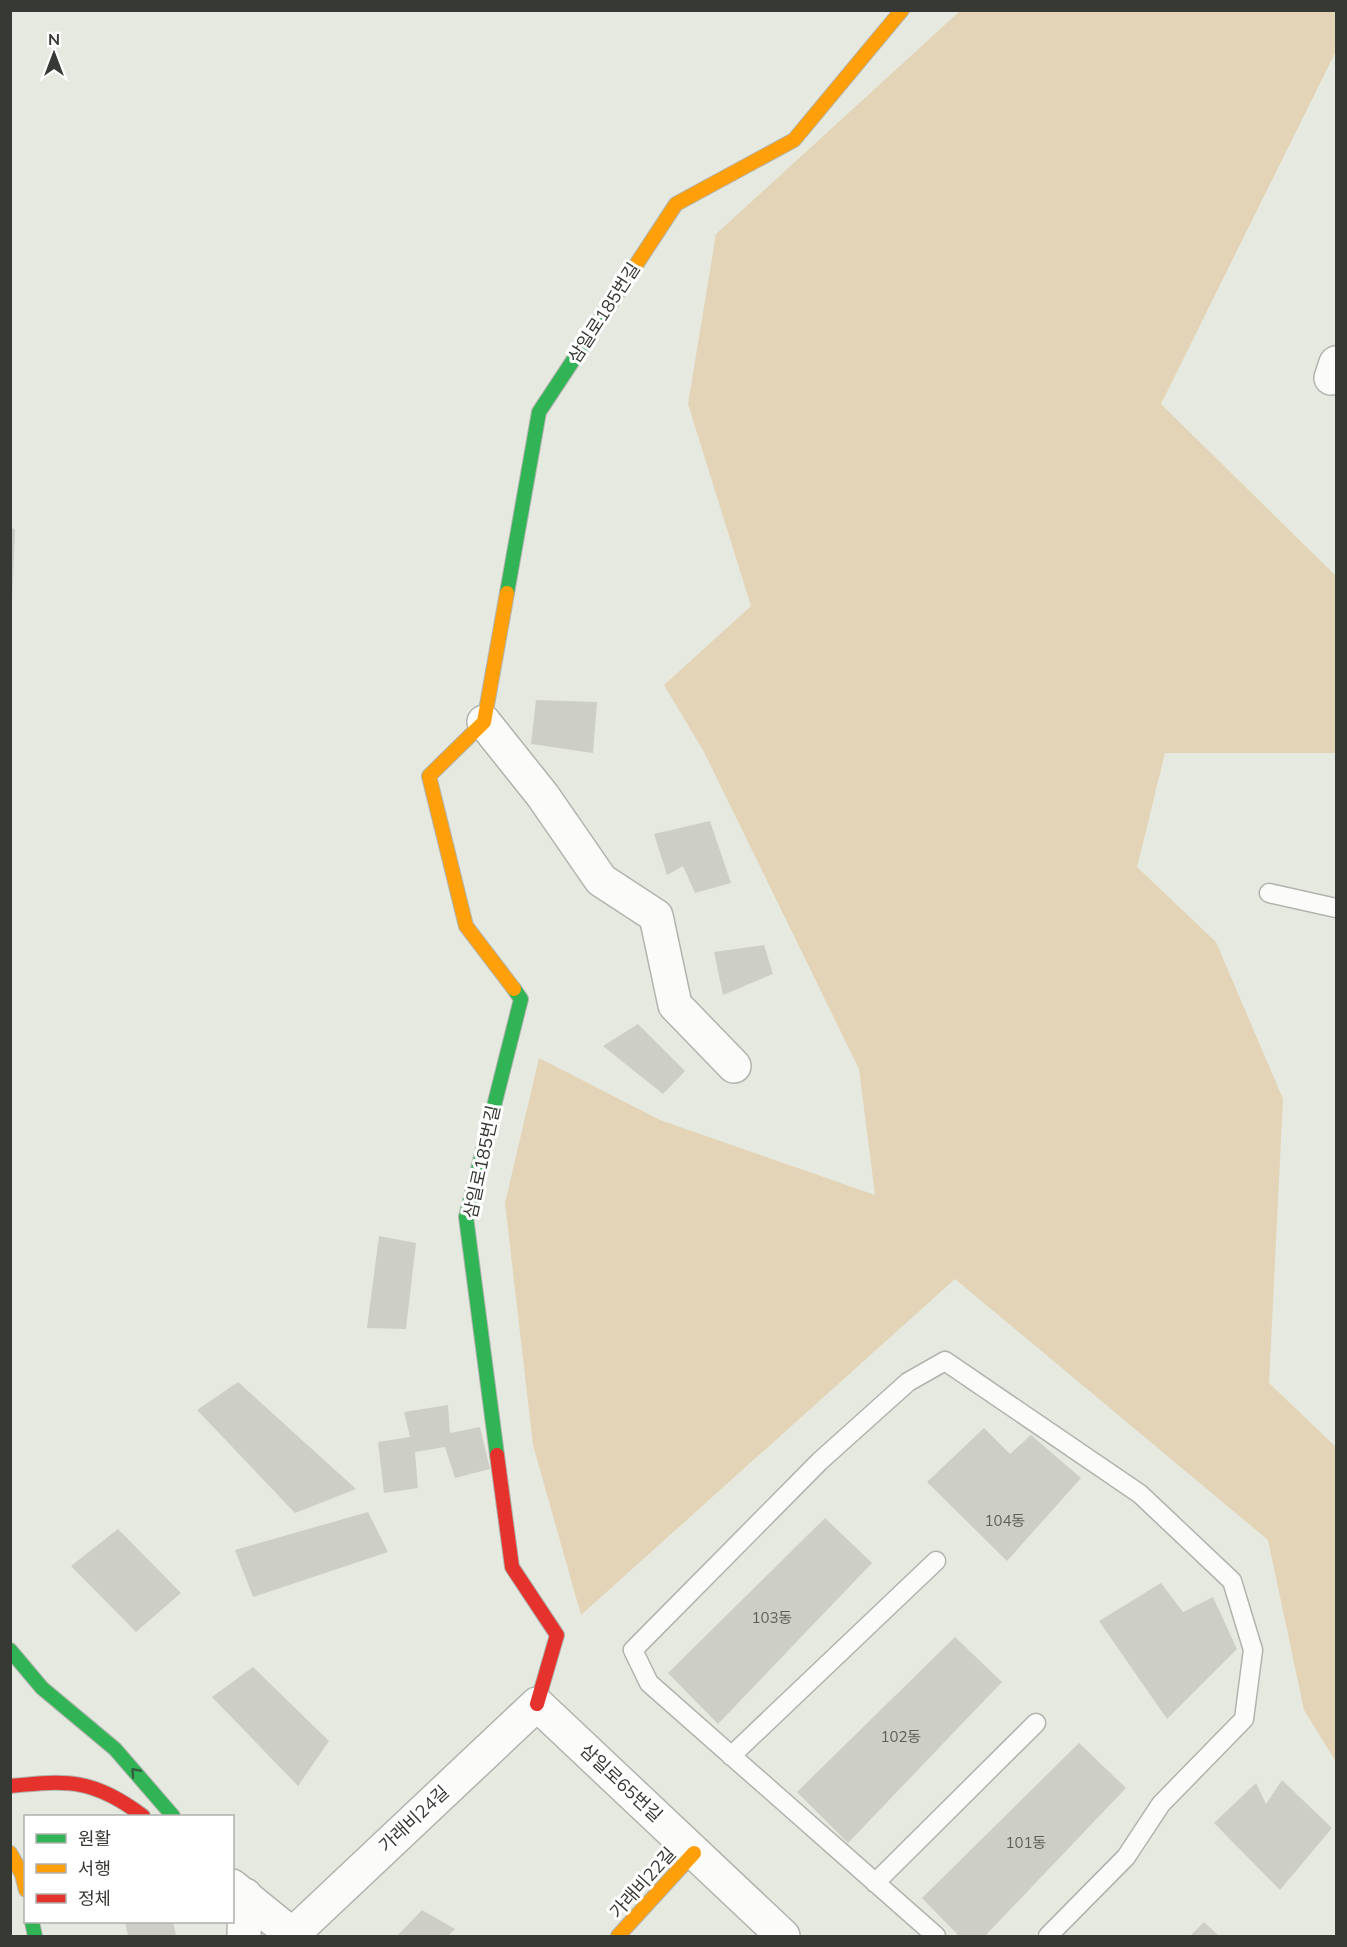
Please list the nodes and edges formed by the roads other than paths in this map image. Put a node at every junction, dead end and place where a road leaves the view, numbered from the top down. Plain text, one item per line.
1 (902, 10) edge
2 (484, 722) junction
3 (1269, 893) dead end
4 (1336, 908) edge
5 (734, 1066) dead end
6 (936, 1561) dead end
7 (10, 1650) edge
8 (537, 1704) junction
9 (1036, 1723) dead end
10 (731, 1756) junction
11 (10, 1786) edge
12 (141, 1815) edge
13 (172, 1815) edge
14 (10, 1853) edge
15 (694, 1853) junction
16 (24, 1882) edge
17 (875, 1883) junction
18 (239, 1891) edge
19 (244, 1936) edge
20 (293, 1936) edge
21 (618, 1936) edge
22 (783, 1936) edge
23 (936, 1936) edge
24 (1048, 1936) edge

1 - 2 street, 삼일로185번길
2 - 5 street
2 - 8 street, 삼일로185번길
3 - 4 lane
6 - 10 lane
13 -> 7 street
8 - 15 street, 삼일로65번길
8 - 20 street, 가래비24길
9 - 17 lane
10 - 17 lane
10 - 24 lane
11 - 12 street
14 - 16 street
15 - 21 street, 가래비22길
15 - 22 street, 삼일로65번길
17 - 23 lane
18 - 19 street
18 - 20 street

